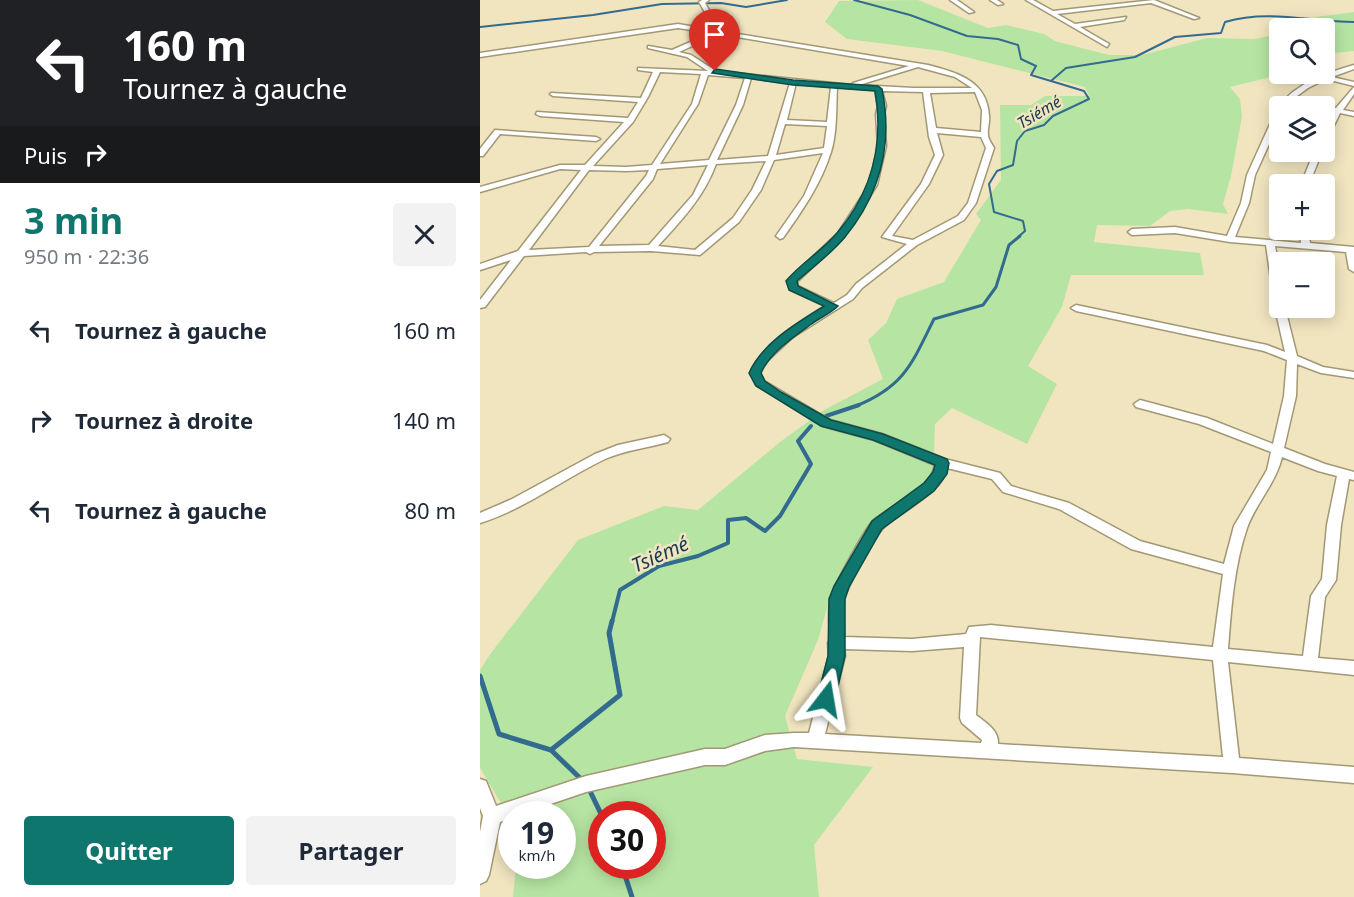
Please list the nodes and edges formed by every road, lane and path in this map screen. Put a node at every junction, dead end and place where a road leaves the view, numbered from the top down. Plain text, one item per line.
1 (706, 0) edge
2 (953, 0) edge
3 (993, 0) edge
4 (1029, 0) edge
5 (1150, 1) edge
6 (1000, 4) dead end
7 (971, 12) dead end
8 (1052, 13) junction
9 (1124, 18) dead end
10 (1196, 18) dead end
11 (1074, 26) junction
12 (724, 33) junction
13 (1107, 45) dead end
14 (650, 47) dead end
15 (673, 52) junction
16 (480, 55) edge
17 (920, 66) junction
18 (1354, 67) edge
19 (640, 69) dead end
20 (657, 70) junction
21 (705, 73) junction
22 (726, 74) junction
23 (1335, 74) edge
24 (748, 77) junction
25 (1335, 79) edge
26 (793, 82) junction
27 (1312, 84) edge
28 (1354, 84) edge
29 (834, 86) junction
30 (848, 86) junction
31 (878, 89) junction
32 (1354, 89) edge
33 (976, 90) junction
34 (926, 92) junction
35 (553, 94) dead end
36 (1293, 96) edge
37 (643, 100) junction
38 (1335, 110) edge
39 (1338, 111) junction
40 (540, 114) dead end
41 (1354, 114) edge
42 (1335, 117) edge
43 (630, 120) junction
44 (784, 122) junction
45 (832, 124) junction
46 (933, 130) junction
47 (984, 135) junction
48 (1269, 135) edge
49 (596, 139) dead end
50 (828, 150) junction
51 (480, 154) edge
52 (769, 158) junction
53 (712, 162) junction
54 (654, 167) junction
55 (587, 169) junction
56 (480, 190) edge
57 (1132, 232) dead end
58 (780, 236) dead end
59 (1230, 239) junction
60 (1305, 240) edge
61 (914, 243) junction
62 (1270, 243) junction
63 (1306, 246) junction
64 (651, 248) junction
65 (590, 250) junction
66 (1352, 250) edge
67 (522, 252) junction
68 (1271, 252) edge
69 (480, 267) edge
70 (1354, 269) edge
71 (481, 305) edge
72 (832, 306) junction
73 (1076, 308) dead end
74 (1283, 318) edge
75 (1292, 359) junction
76 (1354, 375) edge
77 (1140, 404) dead end
78 (664, 439) dead end
79 (1278, 451) junction
80 (942, 463) junction
81 (1349, 475) edge
82 (480, 518) edge
83 (1230, 571) junction
84 (972, 640) junction
85 (835, 643) junction
86 (1220, 653) junction
87 (1310, 664) junction
88 (1354, 668) edge
89 (815, 741) junction
90 (988, 751) junction
91 (1232, 765) junction
92 (1354, 775) edge
93 (480, 787) edge
94 (492, 816) junction
95 (480, 875) edge

1 - 12 street
2 - 7 street
3 - 6 street
4 - 8 street
5 - 8 street
5 - 10 street
8 - 11 street
9 - 11 street
11 - 13 street
12 - 15 street
12 - 16 street
12 - 17 street
14 - 15 street
15 - 22 street
17 - 30 street
17 - 33 street
18 - 23 street
19 - 20 street
20 - 21 street
20 - 37 street
21 - 22 street
21 - 54 street
22 - 24 street
24 - 26 street
24 - 53 street
25 - 28 street
26 - 29 street
26 - 44 street
27 - 36 street
29 - 30 street
29 - 45 street
30 - 31 street
31 - 34 street
31 - 72 street
32 - 39 street
33 - 34 street
33 - 47 street
34 - 46 street
35 - 37 street
37 - 43 street
38 - 39 street
39 - 41 street
39 - 42 street
40 - 43 street
43 - 55 street
44 - 45 street
44 - 52 street
45 - 50 street
46 - 47 street
46 - 61 street
47 - 61 street
48 - 59 street
49 - 51 street
50 - 52 street
50 - 58 street
52 - 53 street
52 - 64 street
53 - 54 street
53 - 64 street
54 - 55 street
54 - 65 street
55 - 56 street
55 - 67 street
57 - 59 street
59 - 62 street
60 - 63 street
61 - 72 street
62 - 63 street
62 - 68 street
63 - 66 street
64 - 65 street
65 - 67 street
66 - 70 street
67 - 69 street
67 - 71 street
72 - 80 street
73 - 75 street
74 - 75 street
75 - 76 street
75 - 79 street
77 - 79 street
78 - 82 street
79 - 81 street
79 - 83 street
80 - 83 street
80 - 85 street
81 - 87 street
83 - 86 street
84 - 85 street
84 - 86 street
84 - 90 street
85 - 89 street
86 - 87 street
86 - 91 street
87 - 88 street
89 - 90 street
89 - 94 street
90 - 91 street
91 - 92 street
93 - 94 street
94 - 95 street

